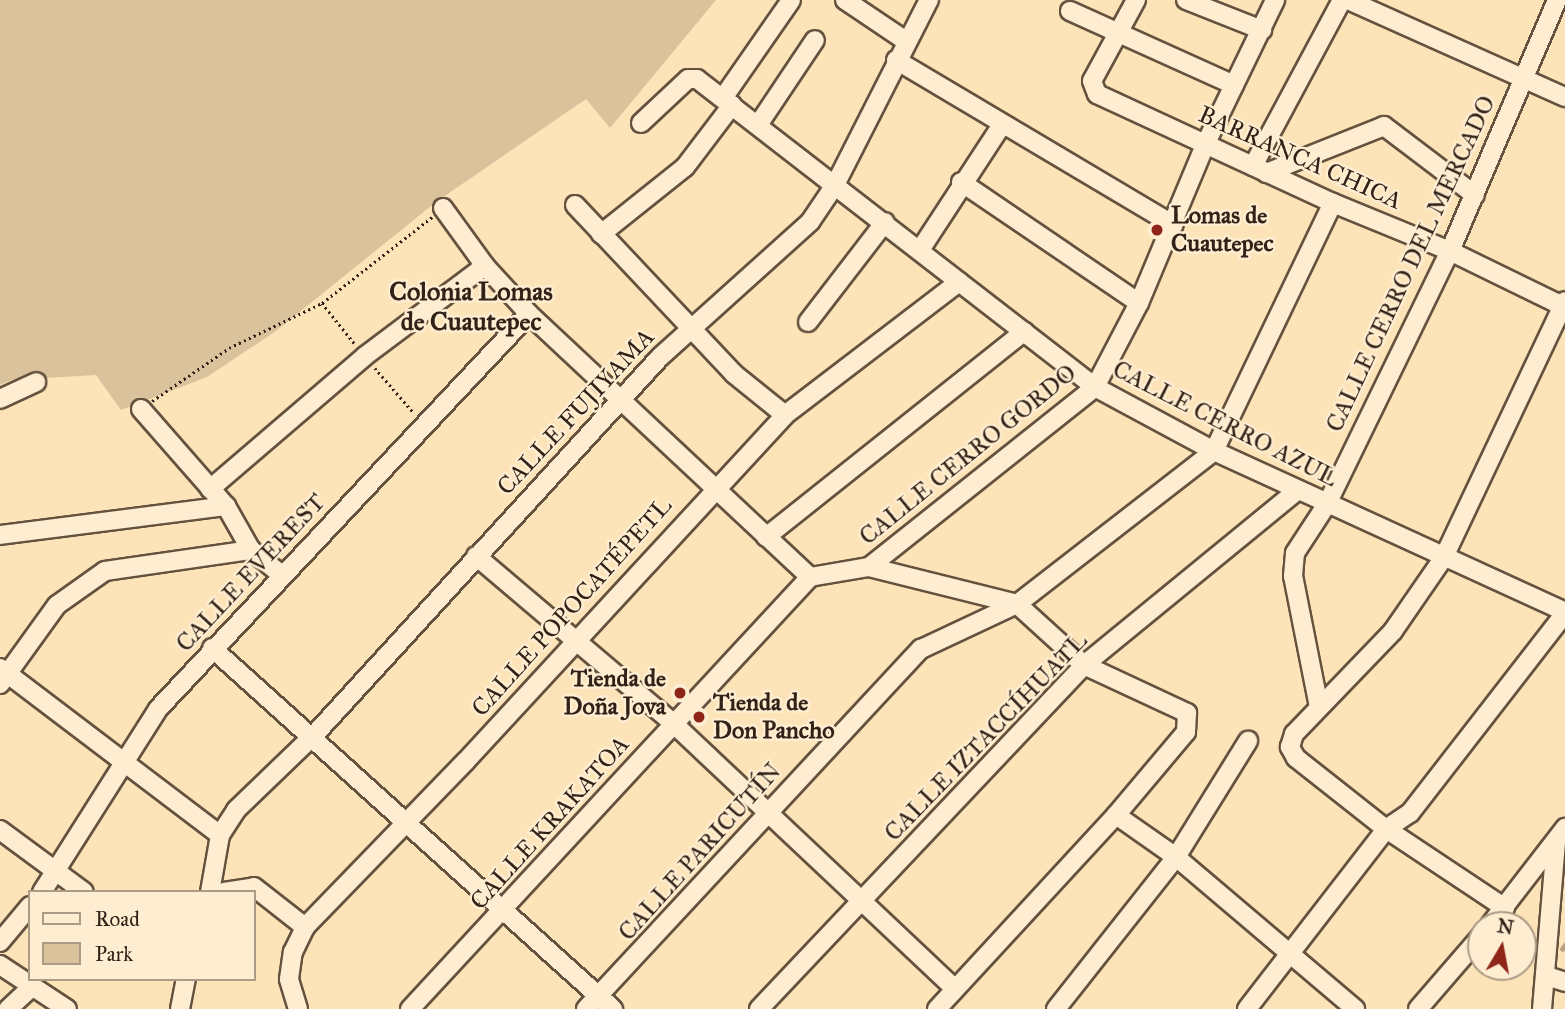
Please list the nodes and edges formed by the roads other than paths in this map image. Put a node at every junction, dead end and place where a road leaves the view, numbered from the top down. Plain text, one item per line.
1 (791, 0) edge
2 (929, 0) edge
3 (1136, 0) edge
4 (1186, 0) edge
5 (1275, 0) edge
6 (1342, 0) edge
7 (1348, 0) edge
8 (1557, 0) edge
9 (848, 1) edge
10 (1070, 11) dead end
11 (1262, 30) junction
12 (1119, 35) junction
13 (814, 40) dead end
14 (906, 41) junction
15 (896, 60) junction
16 (1523, 76) junction
17 (1234, 85) junction
18 (1565, 97) edge
19 (727, 101) junction
20 (641, 123) dead end
21 (758, 125) junction
22 (1002, 125) junction
23 (1206, 143) junction
24 (1259, 169) junction
25 (961, 182) junction
26 (835, 185) junction
27 (1475, 195) junction
28 (1333, 203) junction
29 (575, 205) dead end
30 (443, 208) road end
31 (885, 222) junction
32 (1174, 225) junction
33 (601, 234) junction
34 (920, 250) junction
35 (1450, 251) junction
36 (485, 266) junction
37 (959, 282) junction
38 (1139, 303) junction
39 (1564, 305) edge
40 (529, 313) junction
41 (808, 321) dead end
42 (688, 328) junction
43 (1024, 332) junction
44 (36, 382) dead end
45 (1095, 387) junction
46 (621, 397) junction
47 (0, 399) edge
48 (141, 409) road end
49 (785, 415) junction
50 (1214, 451) junction
51 (210, 489) junction
52 (712, 489) junction
53 (1298, 490) junction
54 (1328, 504) junction
55 (226, 506) junction
56 (0, 535) edge
57 (766, 537) junction
58 (251, 550) junction
59 (476, 556) junction
60 (1444, 557) junction
61 (869, 567) junction
62 (281, 574) junction
63 (810, 578) junction
64 (1017, 604) junction
65 (1565, 612) edge
66 (575, 639) junction
67 (212, 648) junction
68 (1084, 665) junction
69 (2, 675) edge
70 (1319, 708) junction
71 (674, 724) junction
72 (309, 740) junction
73 (1248, 741) dead end
74 (123, 759) junction
75 (767, 813) junction
76 (1116, 815) junction
77 (405, 826) junction
78 (1386, 829) junction
79 (0, 830) edge
80 (1561, 834) edge
81 (220, 835) junction
82 (1176, 857) junction
83 (58, 872) junction
84 (44, 890) edge
85 (81, 890) edge
86 (210, 890) edge
87 (229, 890) edge
88 (865, 901) junction
89 (28, 908) edge
90 (1505, 908) junction
91 (1502, 911) edge
92 (503, 912) junction
93 (304, 927) junction
94 (0, 942) edge
95 (1467, 952) edge
96 (1290, 954) junction
97 (0, 965) edge
98 (1547, 976) junction
99 (186, 981) edge
100 (1565, 982) edge
101 (33, 986) junction
102 (954, 988) junction
103 (592, 1003) edge
104 (8, 1009) edge
105 (67, 1009) edge
106 (180, 1009) edge
107 (299, 1009) edge
108 (410, 1009) edge
109 (613, 1009) edge
110 (759, 1009) edge
111 (937, 1009) edge
112 (1056, 1009) edge
113 (1247, 1009) edge
114 (1355, 1009) edge
115 (1418, 1009) edge
116 (1542, 1009) edge

1 - 19 street
2 - 14 street, CALLE FUJIYAMA
3 - 12 street
4 - 11 street
5 - 11 street, CALLE CERRO GORDO
6 - 24 street
7 - 16 street
8 - 16 street, CALLE CERRO DEL MERCADO
9 - 14 street
10 - 12 street
11 - 17 street, CALLE CERRO GORDO
12 - 17 street
12 - 23 street, BARRANCA CHICA
13 - 21 street
14 - 15 street, CALLE FUJIYAMA
15 - 22 street
15 - 26 street, CALLE FUJIYAMA
16 - 18 street
16 - 27 street, CALLE CERRO DEL MERCADO
17 - 23 street, CALLE CERRO GORDO
19 - 20 street, CALLE CERRO AZUL
19 - 21 street, CALLE CERRO AZUL
19 - 33 street
21 - 26 street, CALLE CERRO AZUL
22 - 25 street
22 - 32 street
23 - 24 street, BARRANCA CHICA
23 - 32 street, CALLE CERRO GORDO
24 - 27 street
24 - 28 street, BARRANCA CHICA
25 - 34 street
25 - 38 street
26 - 31 street, CALLE CERRO AZUL
26 - 42 street, CALLE FUJIYAMA
27 - 35 street, CALLE CERRO DEL MERCADO
28 - 35 street, BARRANCA CHICA
28 - 50 street
29 - 33 street
30 - 36 street
31 - 34 street, CALLE CERRO AZUL
31 - 41 street
32 - 38 street, CALLE CERRO GORDO
33 - 42 street
34 - 37 street, CALLE CERRO AZUL
35 - 39 street, BARRANCA CHICA
35 - 54 street, CALLE CERRO DEL MERCADO
36 - 40 street
36 - 51 street
37 - 43 street, CALLE CERRO AZUL
37 - 49 street, CALLE POPOCATÉPETL
38 - 45 street, CALLE CERRO GORDO
39 - 60 street
40 - 46 street
40 - 62 street, CALLE EVEREST
42 - 46 street, CALLE FUJIYAMA
42 - 49 street
43 - 45 street, CALLE CERRO AZUL
43 - 57 street
44 - 47 street
45 - 50 street, CALLE CERRO AZUL
45 - 61 street, CALLE CERRO GORDO
46 - 52 street
46 - 59 street, CALLE FUJIYAMA
48 - 51 street
49 - 52 street, CALLE POPOCATÉPETL
50 - 53 street, CALLE CERRO AZUL
50 - 64 street, CALLE PARICUTÍN
51 - 55 street
52 - 57 street
52 - 66 street, CALLE POPOCATÉPETL
53 - 54 street, CALLE CERRO AZUL
53 - 68 street, CALLE IZTACCÍHUATL
54 - 60 street, CALLE CERRO AZUL
54 - 70 street, CALLE CERRO DEL MERCADO
55 - 56 street
55 - 58 street
57 - 63 street
58 - 62 street
58 - 69 street
59 - 66 street
59 - 72 street, CALLE FUJIYAMA
60 - 65 street, CALLE CERRO AZUL
60 - 70 street
61 - 63 street
61 - 64 street
62 - 67 street, CALLE EVEREST
63 - 71 street, CALLE KRAKATOA
64 - 68 street
64 - 75 street, CALLE PARICUTÍN
65 - 78 street
66 - 71 street
66 - 77 street, CALLE POPOCATÉPETL
67 - 72 street
67 - 74 street, CALLE EVEREST
68 - 76 street
68 - 88 street, CALLE IZTACCÍHUATL
69 - 74 street
70 - 78 street
71 - 75 street
71 - 92 street, CALLE KRAKATOA
72 - 77 street
72 - 81 street, CALLE FUJIYAMA
73 - 82 street
74 - 81 street
74 - 83 street, CALLE EVEREST
75 - 88 street
75 - 103 street, CALLE PARICUTÍN
76 - 82 street
76 - 102 street
77 - 92 street
77 - 93 street, CALLE POPOCATÉPETL
78 - 90 street
78 - 96 street
79 - 83 street
80 - 90 street
80 - 98 street
81 - 86 street
82 - 96 street
82 - 112 street
83 - 84 street, CALLE EVEREST
83 - 85 street
87 - 93 street
88 - 102 street
88 - 110 street, CALLE IZTACCÍHUATL
89 - 94 street
90 - 91 street
92 - 103 street
92 - 108 street, CALLE KRAKATOA
93 - 107 street, CALLE POPOCATÉPETL
95 - 115 street
96 - 113 street
96 - 114 street
97 - 101 street
98 - 100 street
98 - 116 street
99 - 106 street
101 - 104 street
101 - 105 street
102 - 111 street
103 - 109 street

